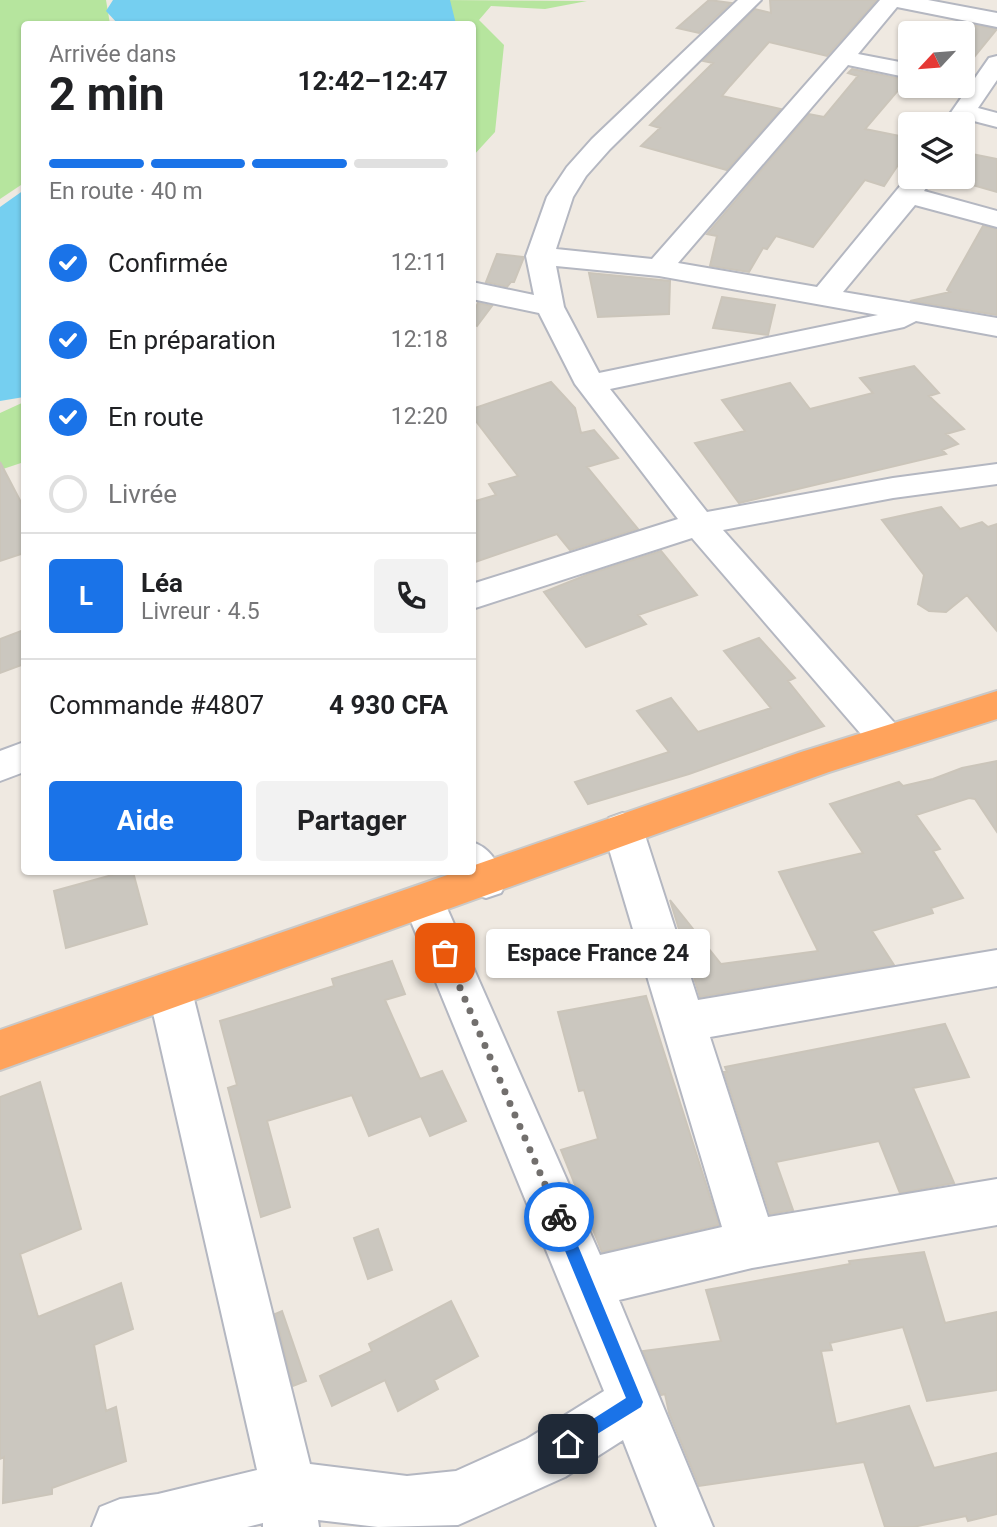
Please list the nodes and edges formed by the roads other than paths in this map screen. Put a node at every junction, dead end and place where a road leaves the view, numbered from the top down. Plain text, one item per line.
1 (750, 0) edge
2 (893, 0) edge
3 (997, 20) edge
4 (841, 57) junction
5 (997, 63) edge
6 (898, 69) edge
7 (975, 80) edge
8 (975, 119) edge
9 (997, 120) edge
10 (913, 189) edge
11 (922, 189) edge
12 (997, 219) edge
13 (540, 256) junction
14 (659, 268) junction
15 (476, 291) edge
16 (824, 296) junction
17 (550, 307) junction
18 (921, 314) junction
19 (997, 327) edge
20 (590, 384) junction
21 (997, 474) edge
22 (699, 524) junction
23 (476, 596) edge
24 (997, 705) edge
25 (886, 738) junction
26 (21, 758) edge
27 (0, 766) edge
28 (623, 829) junction
29 (479, 869) edge
30 (469, 875) edge
31 (424, 902) junction
32 (997, 968) edge
33 (170, 991) junction
34 (684, 1023) junction
35 (0, 1050) edge
36 (997, 1202) edge
37 (752, 1244) junction
38 (587, 1283) junction
39 (636, 1402) junction
40 (290, 1508) edge
41 (120, 1527) edge
42 (685, 1527) edge

1 - 13 street
2 - 3 street
2 - 4 street
4 - 6 street
4 - 14 street
5 - 7 street
8 - 9 street
10 - 16 street
11 - 12 street
13 - 14 street
13 - 17 street
14 - 16 street
15 - 17 street
16 - 18 street
17 - 20 street
18 - 19 street
18 - 20 street
20 - 22 street
21 - 22 street
22 - 23 street
22 - 25 street
24 - 25 highway
25 - 28 highway
26 - 27 street
28 - 29 highway
28 - 34 street
30 - 31 highway
31 - 33 highway
31 - 38 street
32 - 34 street
33 - 35 highway
33 - 40 street
34 - 37 street
36 - 37 street
37 - 38 street
38 - 39 street
39 - 40 street
39 - 42 street
40 - 41 street

